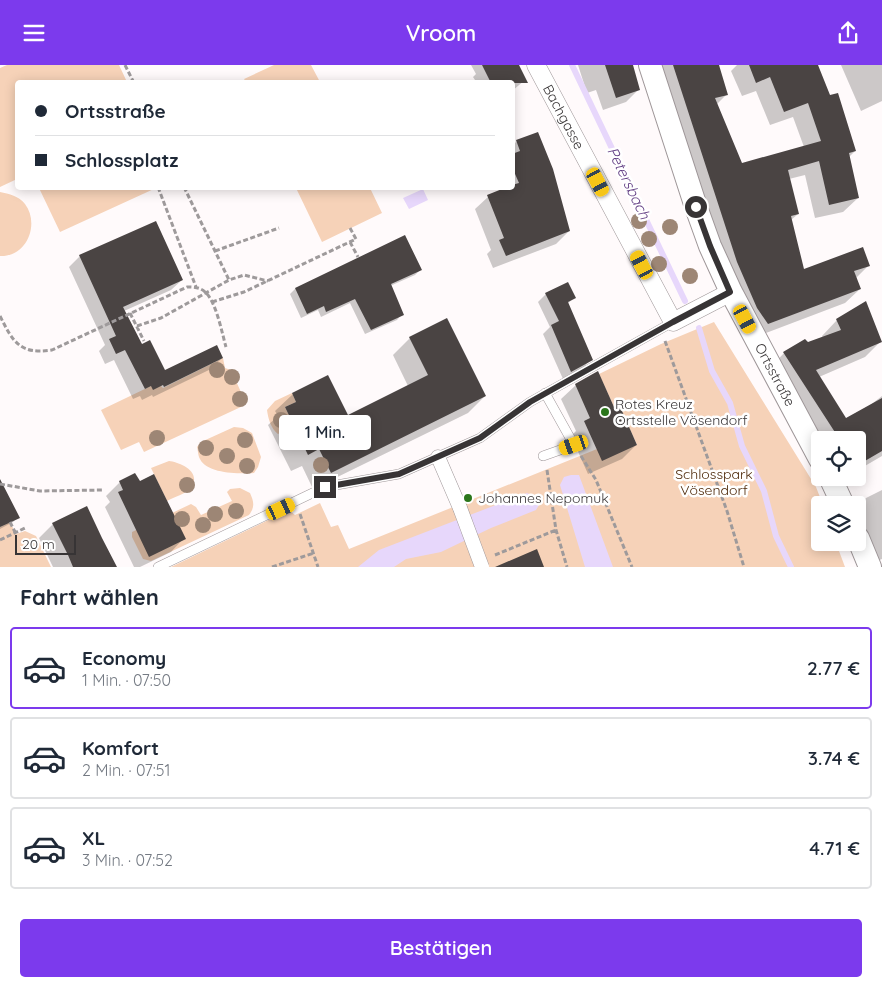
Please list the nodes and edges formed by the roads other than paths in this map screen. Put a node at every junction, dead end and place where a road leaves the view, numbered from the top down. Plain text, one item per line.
1 (536, 65) edge
2 (650, 65) edge
3 (730, 292) junction
4 (666, 326) junction
5 (545, 393) junction
6 (811, 442) edge
7 (543, 455) dead end
8 (438, 457) junction
9 (863, 551) edge
10 (485, 562) edge
11 (158, 567) edge
12 (870, 567) edge

1 - 4 street, Bachgasse
2 - 3 street, Ortsstraße
3 - 4 street
3 - 6 street, Ortsstraße
4 - 5 lane
5 - 7 lane
5 - 8 lane
8 - 10 street, bridge
8 - 11 lane
9 - 12 street

